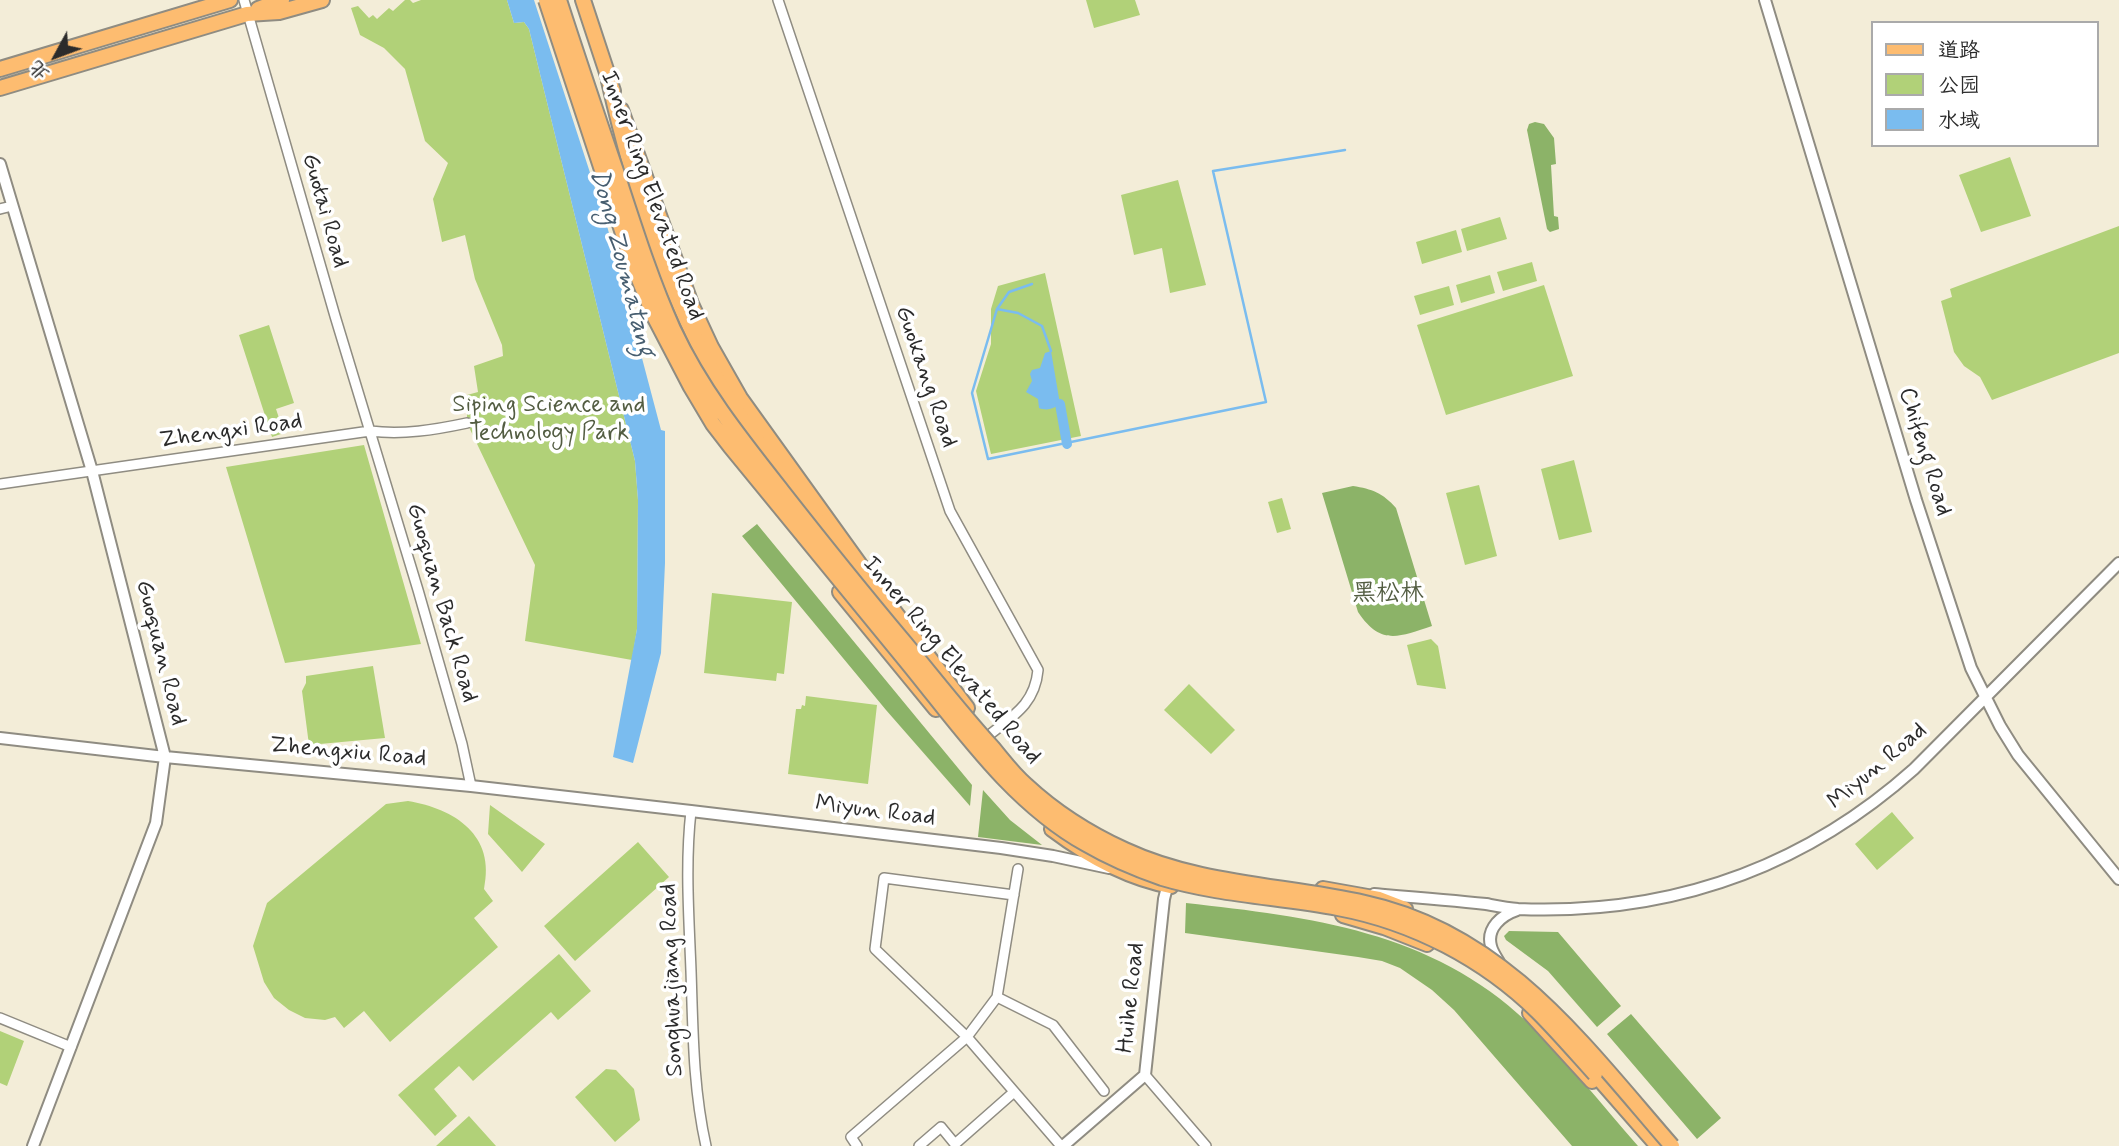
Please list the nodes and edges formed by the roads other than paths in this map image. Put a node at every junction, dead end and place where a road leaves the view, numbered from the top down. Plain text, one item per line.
1 (230, 0) edge
2 (282, 0) edge
3 (322, 0) edge
4 (546, 0) edge
5 (559, 0) edge
6 (583, 0) edge
7 (778, 0) edge
8 (1765, 0) edge
9 (246, 7) edge
10 (0, 69) edge
11 (609, 80) junction
12 (0, 88) edge
13 (0, 164) edge
14 (12, 206) junction
15 (0, 209) edge
16 (467, 423) dead end
17 (370, 431) junction
18 (92, 471) junction
19 (0, 484) edge
20 (2119, 563) edge
21 (931, 676) junction
22 (1984, 698) junction
23 (988, 736) junction
24 (0, 738) edge
25 (165, 757) junction
26 (471, 786) junction
27 (691, 811) junction
28 (1067, 841) junction
29 (1053, 856) junction
30 (1174, 862) junction
31 (1018, 869) dead end
32 (1121, 872) junction
33 (2119, 879) edge
34 (1167, 885) junction
35 (1347, 892) junction
36 (1014, 894) junction
37 (1523, 909) junction
38 (1499, 962) junction
39 (998, 997) junction
40 (0, 1018) edge
41 (967, 1037) junction
42 (71, 1047) junction
43 (1145, 1075) junction
44 (1104, 1091) dead end
45 (1014, 1092) junction
46 (33, 1146) edge
47 (706, 1146) edge
48 (856, 1146) edge
49 (919, 1146) edge
50 (1062, 1146) edge
51 (1206, 1146) edge
52 (1650, 1146) edge
53 (1658, 1146) edge
54 (1672, 1146) edge

1 - 10 main road
2 - 9 main road
3 - 9 main road
4 - 53 main road, Inner Ring Elevated Road, bridge
5 - 21 main road, Inner Ring Elevated Road, bridge
5 - 28 main road
6 - 11 main road
7 - 23 street, Guokang Road
8 - 22 street, Chifeng Road
9 - 12 main road
9 - 17 street, Guotai Road
11 - 21 main road, bridge
11 - 23 main road
13 - 14 street, Guoquan Road
14 - 15 street
14 - 18 street, Guoquan Road
16 - 17 street, Zhengxi Road
17 - 18 street, Zhengxi Road
17 - 26 street, Guoquan Back Road
18 - 19 street, Zhengxi Road
18 - 25 street, Guoquan Road
20 - 22 street, Miyun Road
21 - 54 main road, Inner Ring Elevated Road, bridge
22 - 33 street, Chifeng Road
22 - 37 street, Miyun Road
23 - 30 main road
24 - 25 street, Zhengxiu Road
25 - 26 street, Zhengxiu Road
25 - 42 street, Guoquan Road
26 - 27 street, Zhengxiu Road
27 - 29 street, Miyun Road
27 - 47 street, Songhuajiang Road
28 - 29 street
28 - 32 main road
29 - 32 street, Miyun Road
30 - 34 street, Huihe Road
30 - 35 main road
31 - 36 street
32 - 34 main road
34 - 43 street, Huihe Road
34 - 52 main road
35 - 37 street, Miyun Road
35 - 38 main road
36 - 39 street
36 - 41 street
37 - 38 street
38 - 54 main road
39 - 41 street
39 - 44 street
40 - 42 street
41 - 45 street
41 - 48 street
42 - 46 street, Guoquan Road
43 - 50 street, Huihe Road
43 - 51 street
45 - 49 street
45 - 50 street

